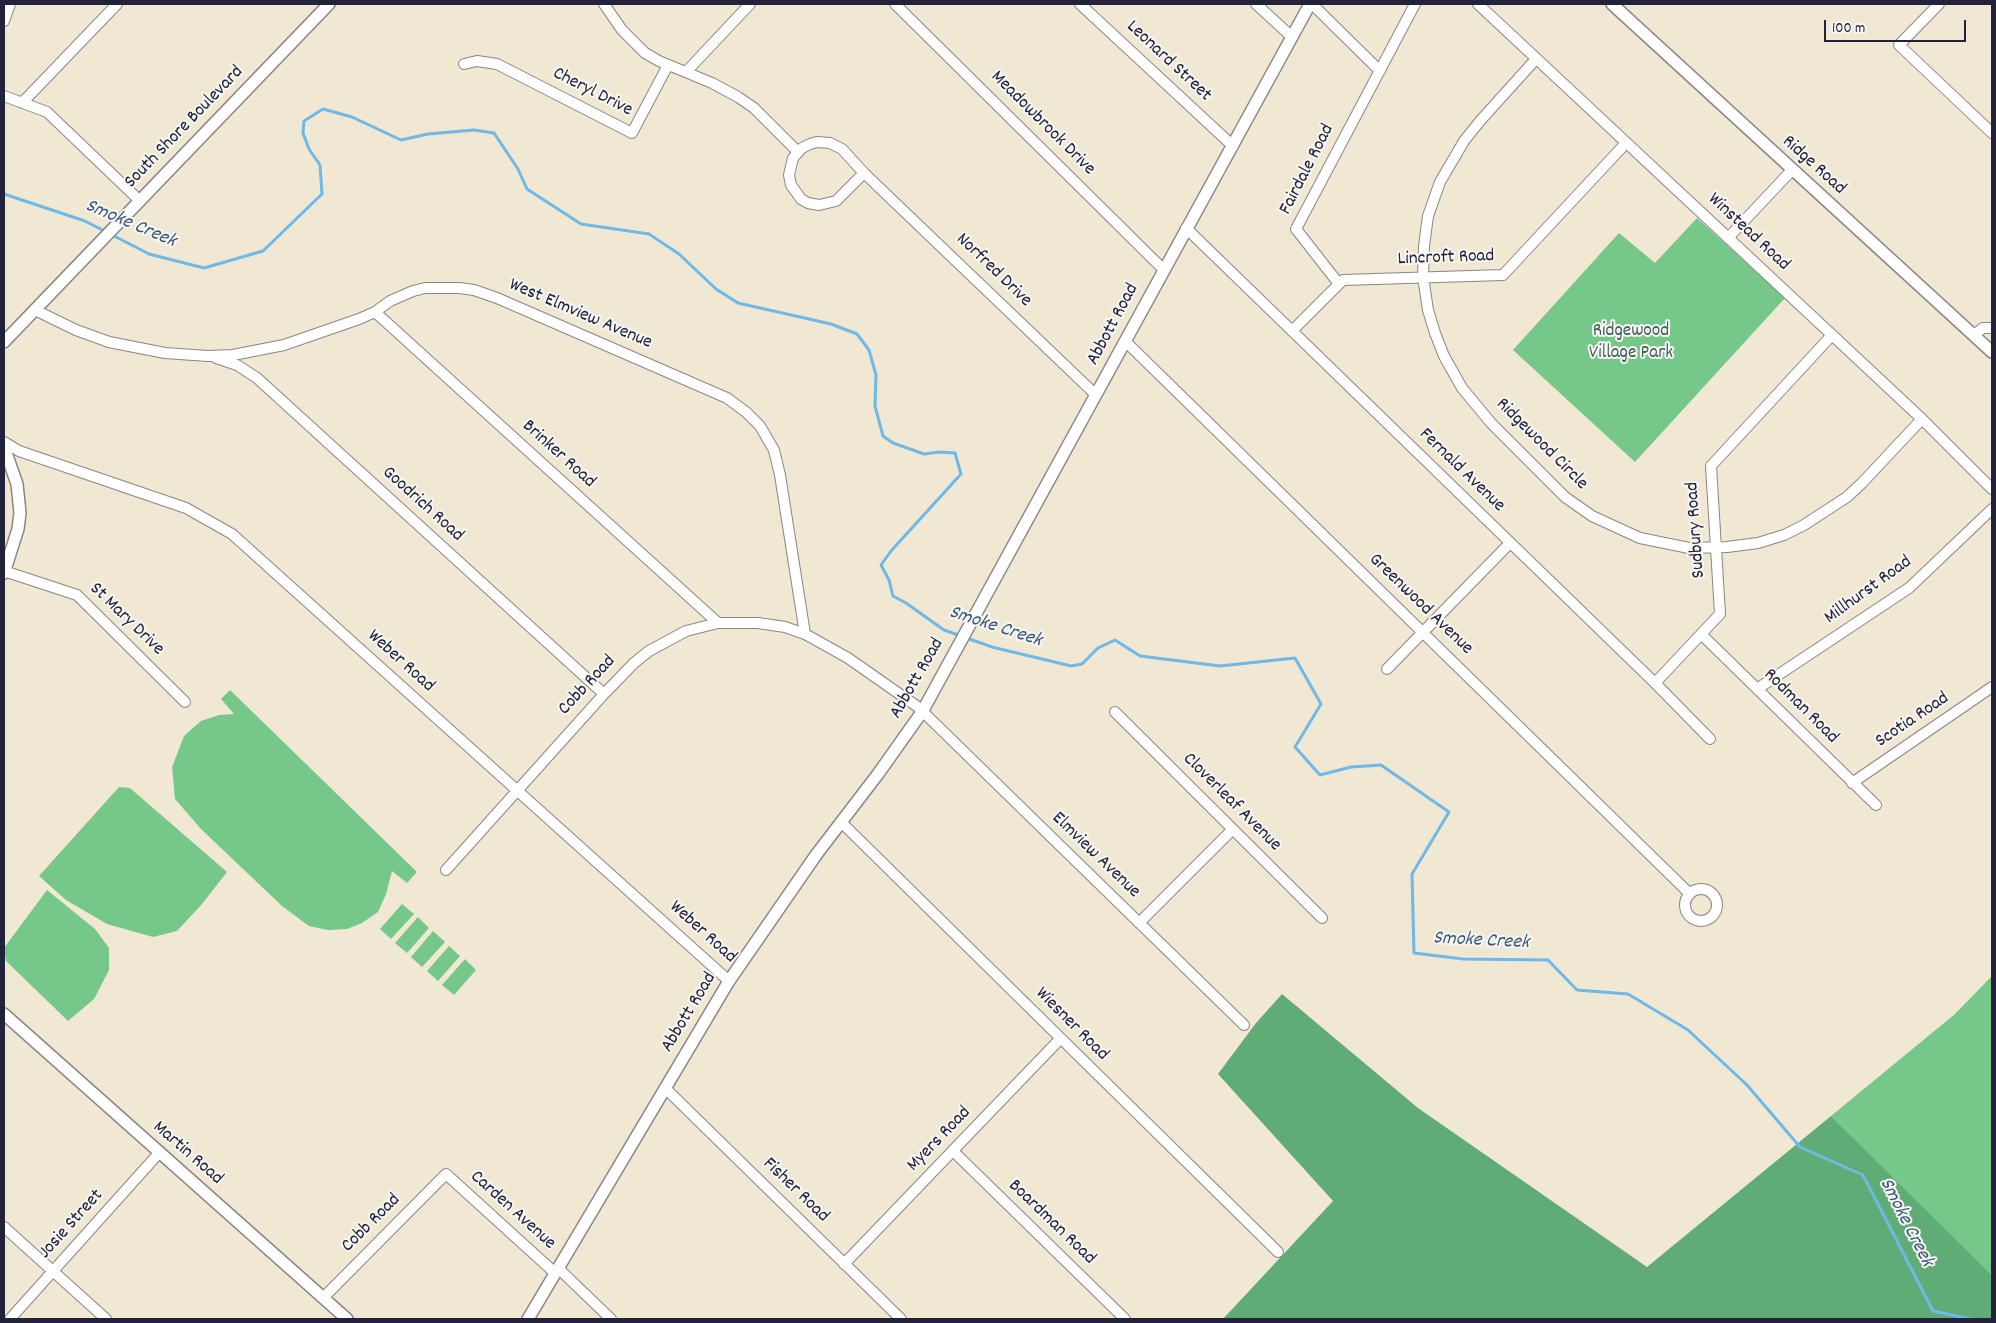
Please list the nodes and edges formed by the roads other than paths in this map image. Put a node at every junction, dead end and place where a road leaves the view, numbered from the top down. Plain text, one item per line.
1 (10, 4) edge
2 (117, 4) edge
3 (330, 4) edge
4 (604, 4) edge
5 (750, 4) edge
6 (895, 4) edge
7 (1080, 4) edge
8 (1256, 4) edge
9 (1311, 4) edge
10 (1415, 4) edge
11 (1478, 4) edge
12 (1612, 4) edge
13 (1937, 4) edge
14 (4, 21) edge
15 (1292, 37) junction
16 (1536, 59) junction
17 (464, 64) dead end
18 (668, 65) junction
19 (1382, 69) junction
20 (686, 72) junction
21 (4, 96) edge
22 (22, 103) junction
23 (1992, 133) edge
24 (1626, 143) junction
25 (1233, 146) junction
26 (798, 152) junction
27 (1792, 170) junction
28 (864, 173) junction
29 (139, 200) junction
30 (1186, 228) junction
31 (1728, 238) junction
32 (1164, 270) junction
33 (1423, 277) junction
34 (1339, 284) junction
35 (35, 310) junction
36 (375, 312) junction
37 (1992, 328) edge
38 (1292, 332) junction
39 (1832, 335) junction
40 (1974, 335) junction
41 (1125, 341) junction
42 (4, 342) edge
43 (1992, 352) edge
44 (208, 356) junction
45 (1096, 395) junction
46 (1922, 418) junction
47 (4, 442) edge
48 (4, 447) edge
49 (1992, 489) edge
50 (1992, 509) edge
51 (1510, 543) junction
52 (1716, 547) junction
53 (4, 572) edge
54 (718, 623) junction
55 (1422, 633) junction
56 (805, 634) junction
57 (1701, 634) junction
58 (1387, 669) dead end
59 (1655, 683) junction
60 (1992, 686) edge
61 (1757, 689) junction
62 (604, 694) junction
63 (185, 702) dead end
64 (922, 712) junction
65 (1115, 712) dead end
66 (1710, 739) dead end
67 (1852, 784) junction
68 (517, 790) junction
69 (1876, 805) dead end
70 (842, 822) junction
71 (1232, 830) junction
72 (446, 870) dead end
73 (1690, 894) dead end
74 (1322, 918) dead end
75 (1139, 923) junction
76 (729, 981) junction
77 (4, 1014) edge
78 (1244, 1025) dead end
79 (1060, 1040) junction
80 (665, 1088) junction
81 (953, 1151) junction
82 (159, 1153) junction
83 (446, 1174) joint
84 (4, 1227) edge
85 (1278, 1252) dead end
86 (844, 1264) junction
87 (53, 1271) junction
88 (557, 1271) junction
89 (323, 1298) junction
90 (10, 1319) edge
91 (106, 1319) edge
92 (347, 1319) edge
93 (528, 1319) edge
94 (611, 1319) edge
95 (901, 1319) edge
96 (1125, 1319) edge

1 - 14 street
2 - 22 street
3 - 29 street, South Shore Boulevard
4 - 18 street
5 - 20 street
6 - 32 street, Meadowbrook Drive
7 - 25 street, Leonard Street
8 - 15 street
9 - 15 street, Abbott Road
9 - 19 street
10 - 19 street
11 - 16 street, Winstead Road
12 - 27 street, Ridge Road
13 - 23 street
15 - 25 street, Abbott Road
16 - 24 street, Winstead Road
16 - 33 street, Ridgewood Circle
17 - 18 street, Cheryl Drive
18 - 20 street
19 - 34 street, Fairdale Road
20 - 26 street
21 - 22 street
22 - 29 street
24 - 31 street, Winstead Road
24 - 33 street, Lincroft Road
25 - 30 street, Abbott Road
26 - 28 street, Norfred Drive
26 - 28 street
27 - 31 street
27 - 40 street, Ridge Road
28 - 45 street, Norfred Drive
29 - 35 street, South Shore Boulevard
30 - 32 street, Abbott Road
30 - 38 street, Fernald Avenue
31 - 39 street, Winstead Road
32 - 41 street, Abbott Road
33 - 34 street, Lincroft Road
33 - 52 street, Ridgewood Circle
34 - 38 street
35 - 42 street, South Shore Boulevard
35 - 44 street, West Elmview Avenue
36 - 44 street, West Elmview Avenue
36 - 54 street, Brinker Road
36 - 56 street, West Elmview Avenue
37 - 40 street
38 - 51 street, Fernald Avenue
39 - 46 street, Winstead Road
39 - 52 street, Sudbury Road
40 - 43 street, Ridge Road
41 - 45 street, Abbott Road
41 - 55 street, Greenwood Avenue
44 - 62 street, Goodrich Road
45 - 64 street, Abbott Road
46 - 49 street, Winstead Road
46 - 52 street, Ridgewood Circle
47 - 68 street, Weber Road
48 - 53 street
50 - 61 street, Millhurst Road
51 - 55 street
51 - 59 street, Fernald Avenue
52 - 57 street, Sudbury Road
53 - 63 street, St Mary Drive
54 - 56 street, Cobb Road
54 - 62 street, Cobb Road
55 - 58 street
55 - 73 street, Greenwood Avenue
56 - 64 street
57 - 59 street, Sudbury Road
57 - 61 street, Rodman Road
59 - 66 street, Fernald Avenue
60 - 67 street, Scotia Road
61 - 67 street, Rodman Road
62 - 68 street, Cobb Road
64 - 70 street, Abbott Road
64 - 75 street, Elmview Avenue
65 - 71 street, Cloverleaf Avenue
67 - 69 street, Rodman Road
68 - 72 street, Cobb Road
68 - 76 street, Weber Road
70 - 76 street, Abbott Road
70 - 79 street, Wiesner Road
71 - 74 street, Cloverleaf Avenue
71 - 75 street
75 - 78 street, Elmview Avenue
76 - 80 street, Abbott Road
77 - 82 street, Martin Road
79 - 81 street, Myers Road
79 - 85 street, Wiesner Road
80 - 86 street, Fisher Road
80 - 88 street, Abbott Road
81 - 86 street, Myers Road
81 - 96 street, Boardman Road
82 - 87 street, Josie Street
82 - 89 street, Martin Road
83 - 88 street, Carden Avenue
83 - 89 street, Cobb Road
84 - 87 street
86 - 95 street, Fisher Road
87 - 90 street, Josie Street
87 - 91 street
88 - 93 street, Abbott Road
88 - 94 street, Carden Avenue
89 - 92 street, Martin Road

